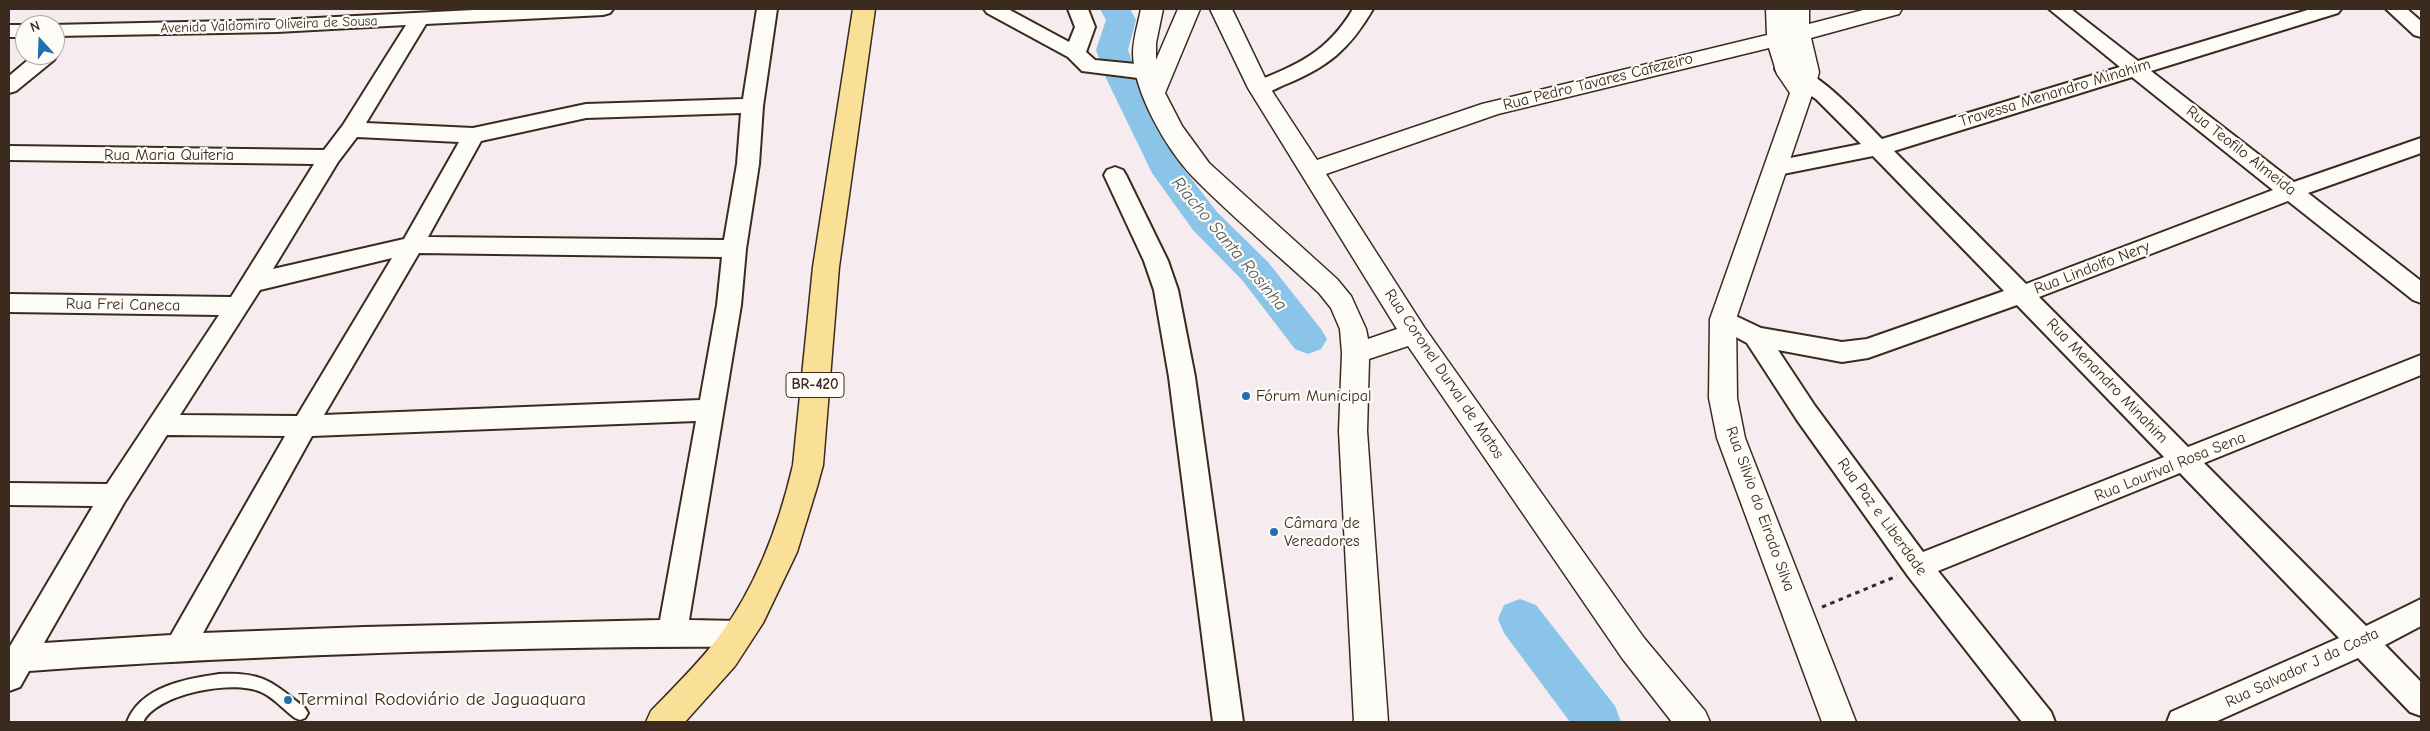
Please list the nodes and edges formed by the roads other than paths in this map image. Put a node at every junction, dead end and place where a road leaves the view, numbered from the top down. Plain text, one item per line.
1 (603, 9) edge
2 (767, 9) edge
3 (864, 9) edge
4 (994, 9) edge
5 (1078, 9) edge
6 (1152, 9) edge
7 (1189, 9) edge
8 (1221, 9) edge
9 (1363, 9) edge
10 (1777, 9) edge
11 (1798, 9) edge
12 (1891, 9) edge
13 (2060, 9) edge
14 (2331, 9) edge
15 (2396, 9) edge
16 (467, 13) edge
17 (419, 20) junction
18 (65, 30) edge
19 (79, 30) junction
20 (2421, 31) edge
21 (1789, 36) junction
22 (65, 41) edge
23 (1074, 52) junction
24 (35, 65) edge
25 (2135, 68) junction
26 (1798, 80) junction
27 (1150, 82) junction
28 (9, 86) edge
29 (1259, 88) junction
30 (752, 106) junction
31 (351, 130) junction
32 (472, 135) junction
33 (2421, 145) edge
34 (1878, 148) junction
35 (9, 153) edge
36 (330, 157) junction
37 (1778, 167) junction
38 (1310, 172) junction
39 (1115, 175) dead end
40 (2292, 191) junction
41 (412, 245) junction
42 (734, 249) junction
43 (252, 282) junction
44 (2023, 294) junction
45 (2421, 294) edge
46 (9, 303) edge
47 (238, 306) junction
48 (1723, 319) junction
49 (1414, 334) junction
50 (1756, 336) junction
51 (1356, 353) junction
52 (2421, 365) edge
53 (711, 410) junction
54 (158, 425) junction
55 (304, 426) junction
56 (2184, 461) junction
57 (9, 494) edge
58 (114, 495) junction
59 (1918, 567) junction
60 (2421, 612) edge
61 (672, 633) junction
62 (739, 634) junction
63 (2362, 642) junction
64 (180, 647) junction
65 (14, 668) edge
66 (2421, 702) edge
67 (300, 713) dead end
68 (135, 722) edge
69 (663, 722) edge
70 (1228, 722) edge
71 (1370, 722) edge
72 (1693, 722) edge
73 (1839, 722) edge
74 (2040, 722) edge
75 (2182, 722) edge

1 - 16 street, Avenida Valdomiro Oliveira de Sousa
2 - 30 street
3 - 62 main road, BR-420
4 - 23 street
5 - 23 street
6 - 27 street
7 - 27 street
8 - 29 street, Rua Coronel Durval de Matos
9 - 29 street
10 - 21 street
11 - 21 street
12 - 21 street, Rua Pedro Tavares Cafezeiro
13 - 25 street, Rua Teofilo Almeida
14 - 25 street, Travessa Menandro Minahim
15 - 20 street
16 - 17 street, Avenida Valdomiro Oliveira de Sousa
17 - 19 street, Avenida Valdomiro Oliveira de Sousa
17 - 31 street
18 - 19 street, Avenida Valdomiro Oliveira de Sousa
19 - 22 street
21 - 26 street
21 - 38 street, Rua Pedro Tavares Cafezeiro
23 - 27 street
24 - 28 street
25 - 34 street, Travessa Menandro Minahim
25 - 40 street, Rua Teofilo Almeida
26 - 34 street, Rua Menandro Minahim
26 - 37 street, Rua Silvio do Eirado Silva
27 - 51 street
29 - 38 street, Rua Coronel Durval de Matos
30 - 32 street
30 - 42 street
31 - 32 street
31 - 36 street
32 - 41 street
33 - 40 street, Rua Lindolfo Nery
34 - 37 street, Travessa Menandro Minahim
34 - 44 street, Rua Menandro Minahim
35 - 36 street, Rua Maria Quiteria
36 - 43 street
37 - 48 street, Rua Silvio do Eirado Silva
38 - 49 street, Rua Coronel Durval de Matos
39 - 70 street
40 - 44 street, Rua Lindolfo Nery
40 - 45 street, Rua Teofilo Almeida
41 - 42 street
41 - 43 street
41 - 55 street
42 - 53 street
43 - 47 street
44 - 50 street, Rua Lindolfo Nery
44 - 56 street, Rua Menandro Minahim
46 - 47 street, Rua Frei Caneca
47 - 54 street
48 - 50 street, Rua Paz e Liberdade
48 - 73 street, Rua Silvio do Eirado Silva
49 - 51 street
49 - 72 street, Rua Coronel Durval de Matos
50 - 59 street, Rua Paz e Liberdade
51 - 71 street
52 - 56 street, Rua Lourival Rosa Sena
53 - 55 street
53 - 61 street
54 - 55 street
54 - 58 street
55 - 64 street
56 - 59 street, Rua Lourival Rosa Sena
56 - 63 street, Rua Menandro Minahim
57 - 58 street
58 - 65 street
59 - 74 street, Rua Paz e Liberdade
60 - 63 street, Rua Salvador J da Costa
61 - 62 street
61 - 64 street
62 - 69 main road, BR-420
63 - 66 street, Rua Menandro Minahim
63 - 75 street, Rua Salvador J da Costa
64 - 65 street
67 - 68 lane

